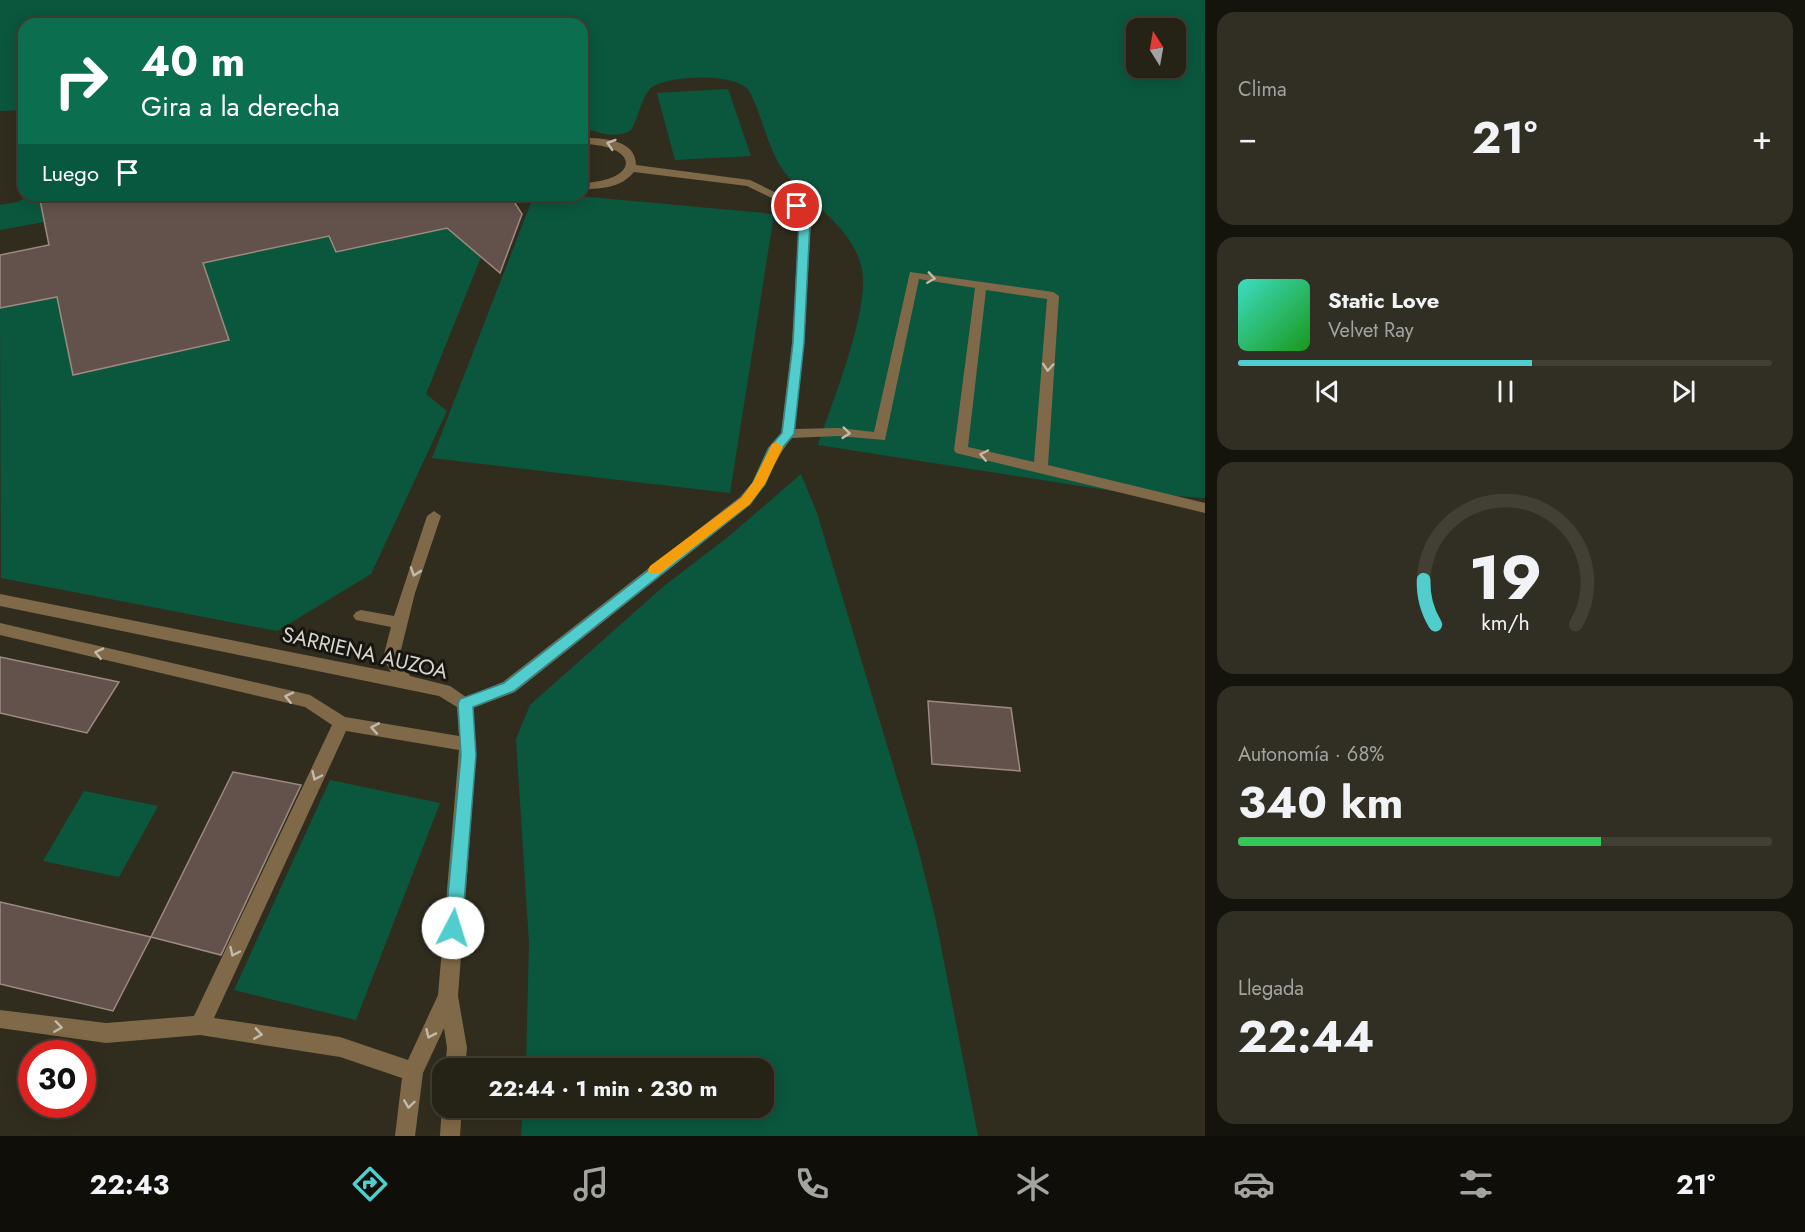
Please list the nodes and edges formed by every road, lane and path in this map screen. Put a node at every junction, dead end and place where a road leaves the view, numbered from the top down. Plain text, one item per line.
1 (588, 141) edge
2 (632, 168) junction
3 (588, 185) edge
4 (981, 285) junction
5 (788, 434) junction
6 (1041, 468) junction
7 (1205, 507) edge
8 (434, 516) dead end
9 (0, 600) edge
10 (361, 616) dead end
11 (400, 623) junction
12 (0, 629) edge
13 (405, 681) junction
14 (465, 704) junction
15 (341, 723) junction
16 (468, 745) junction
17 (448, 996) junction
18 (0, 1019) edge
19 (200, 1025) junction
20 (456, 1058) edge
21 (413, 1072) junction
22 (451, 1118) edge
23 (405, 1136) edge
24 (450, 1136) edge

2 -> 1 street
2 - 3 street
2 - 5 street
5 -> 4 street
4 -> 6 street
6 -> 4 street
5 - 14 street
6 - 7 street
8 -> 11 street
9 - 13 street, SARRIENA AUZOA
10 - 11 street
11 - 13 street
15 -> 12 street
13 - 14 street, SARRIENA AUZOA
14 - 16 street, SARRIENA AUZOA
16 -> 15 street
15 -> 19 street
16 - 17 street, SARRIENA AUZOA
17 - 20 street
17 -> 21 street
18 -> 19 street
19 -> 21 street
21 -> 23 street
22 - 24 street

